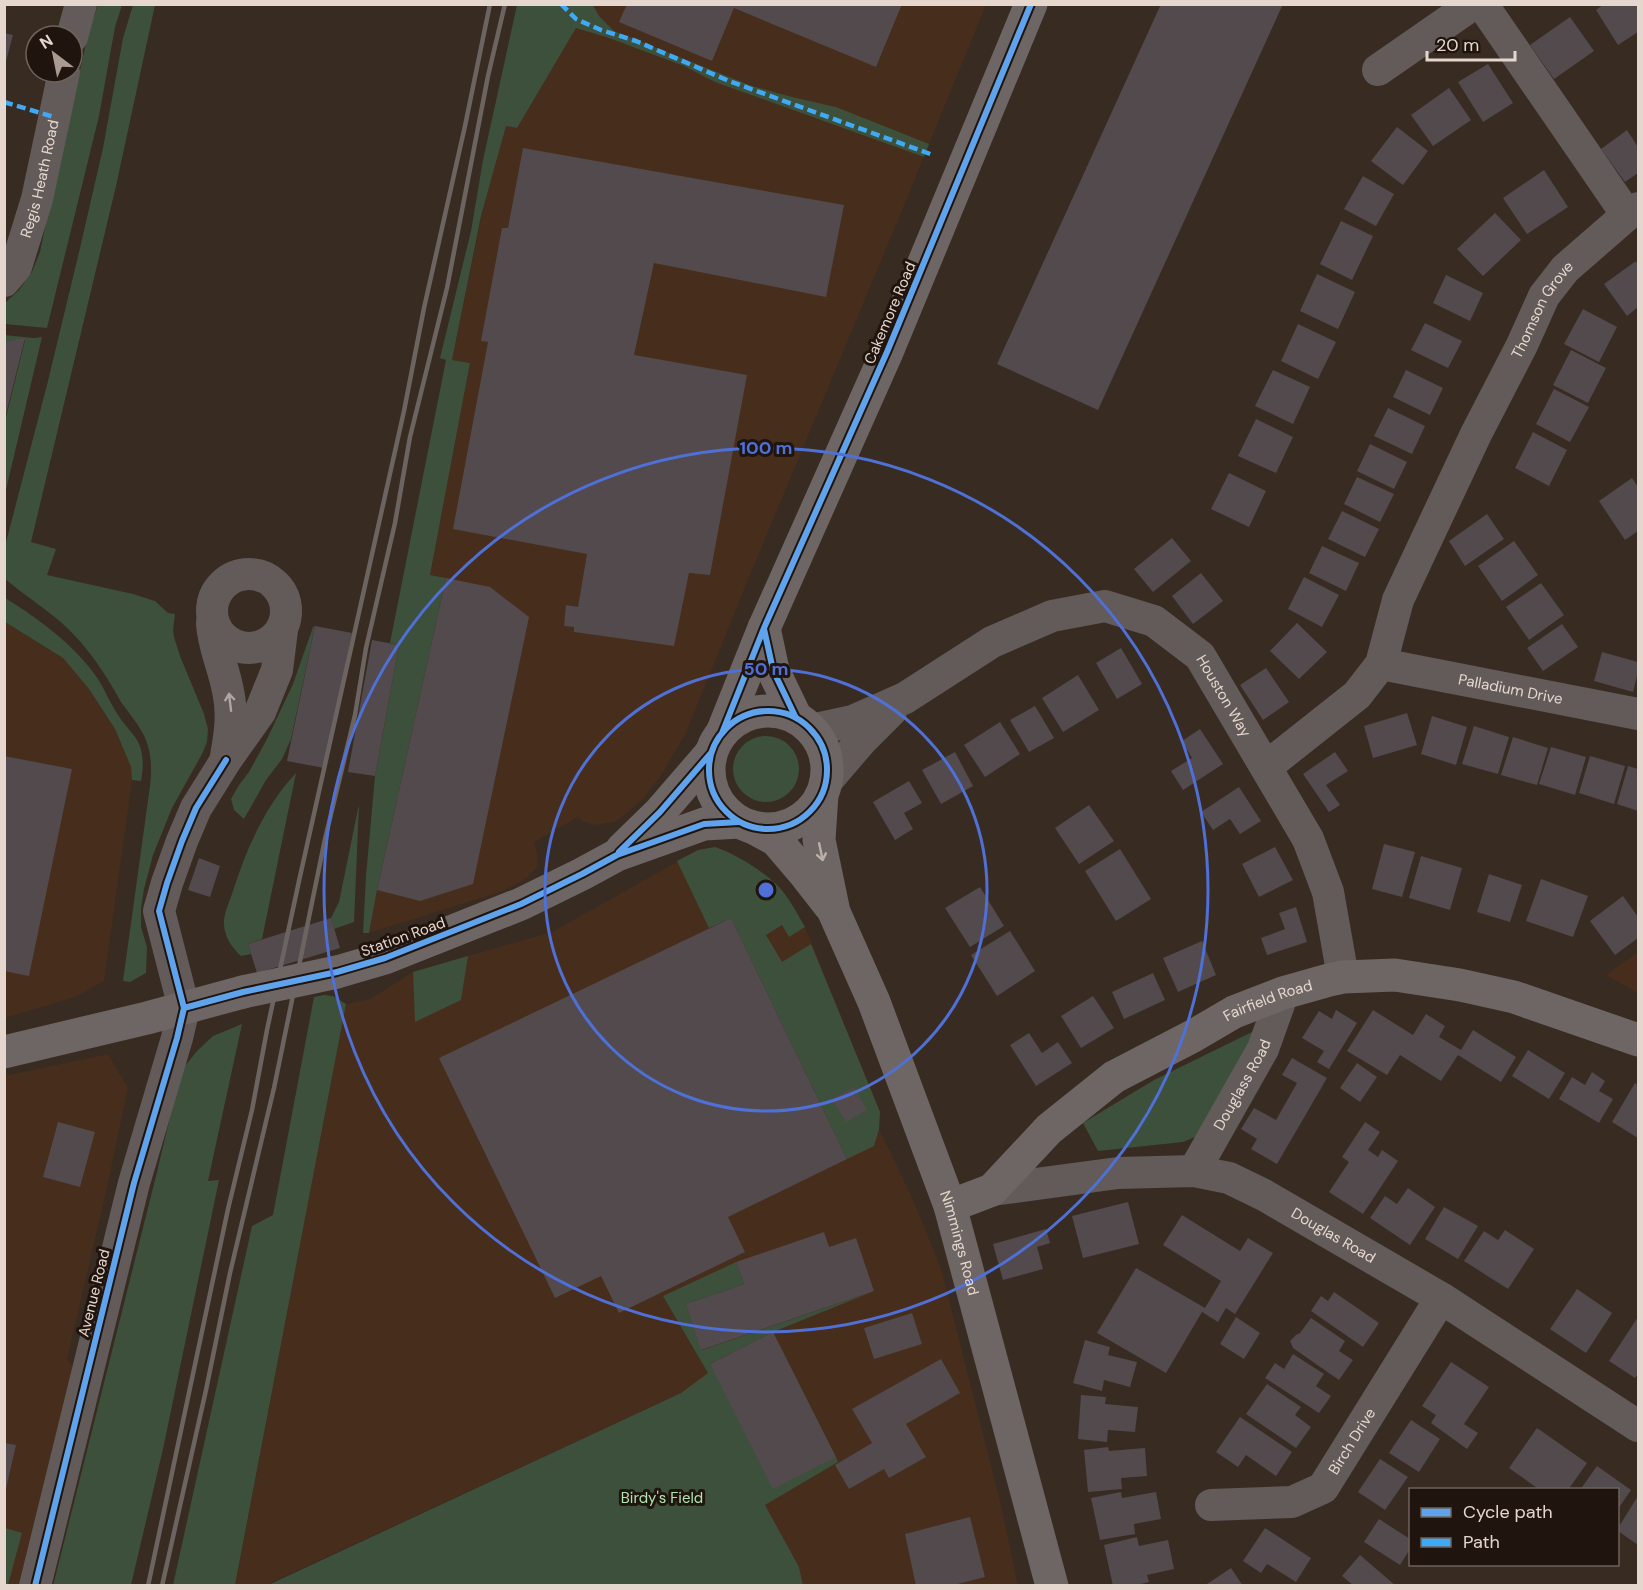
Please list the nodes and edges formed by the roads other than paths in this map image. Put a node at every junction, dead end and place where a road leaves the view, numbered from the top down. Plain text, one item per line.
1 (81, 4) edge
2 (1031, 4) edge
3 (1473, 4) edge
4 (1482, 4) edge
5 (76, 24) edge
6 (1378, 70) dead end
7 (61, 84) edge
8 (1633, 212) edge
9 (4, 281) edge
10 (212, 617) junction
11 (764, 628) junction
12 (282, 630) junction
13 (1381, 664) junction
14 (905, 698) junction
15 (1638, 714) edge
16 (804, 724) junction
17 (717, 743) junction
18 (226, 760) junction
19 (1266, 767) junction
20 (823, 789) junction
21 (745, 824) junction
22 (617, 855) junction
23 (834, 912) junction
24 (1343, 976) junction
25 (1283, 993) junction
26 (184, 1008) junction
27 (1638, 1040) edge
28 (4, 1052) edge
29 (1194, 1171) junction
30 (992, 1190) junction
31 (950, 1206) junction
32 (1441, 1298) junction
33 (1638, 1426) edge
34 (1211, 1505) dead end
35 (35, 1586) edge
36 (1052, 1586) edge

1 - 5 street
2 - 11 main road, Cakemore Road
3 - 6 street
4 - 8 street
7 - 9 street, Regis Heath Road
8 - 13 street, Thomson Grove
10 - 12 street
10 - 12 street
18 -> 10 street
11 - 16 main road
11 - 17 main road, Cakemore Road
12 - 18 street
13 - 15 street, Palladium Drive
13 - 19 street
14 - 16 street, Houston Way
14 - 19 street, Houston Way
14 - 20 street, Houston Way
16 - 17 main road
16 - 20 main road
17 - 21 main road
17 - 22 main road, Station Road
18 - 26 street
19 - 24 street, Houston Way
20 - 21 main road
20 -> 23 main road, Nimmings Road
21 - 22 main road, Station Road
21 - 23 main road, Nimmings Road
22 - 26 main road, Station Road, bridge
23 - 31 main road, Nimmings Road
24 - 25 main road, Fairfield Road
24 - 27 main road, Fairfield Road
25 - 29 street, Douglass Road
25 - 30 main road, Fairfield Road
26 - 28 main road, Station Road
26 - 35 street, Avenue Road
29 - 30 street, Douglas Road
29 - 32 street, Douglas Road
30 - 31 main road, Fairfield Road
31 - 36 main road, Nimmings Road
32 - 33 street, Douglas Road
32 - 34 street, Birch Drive

